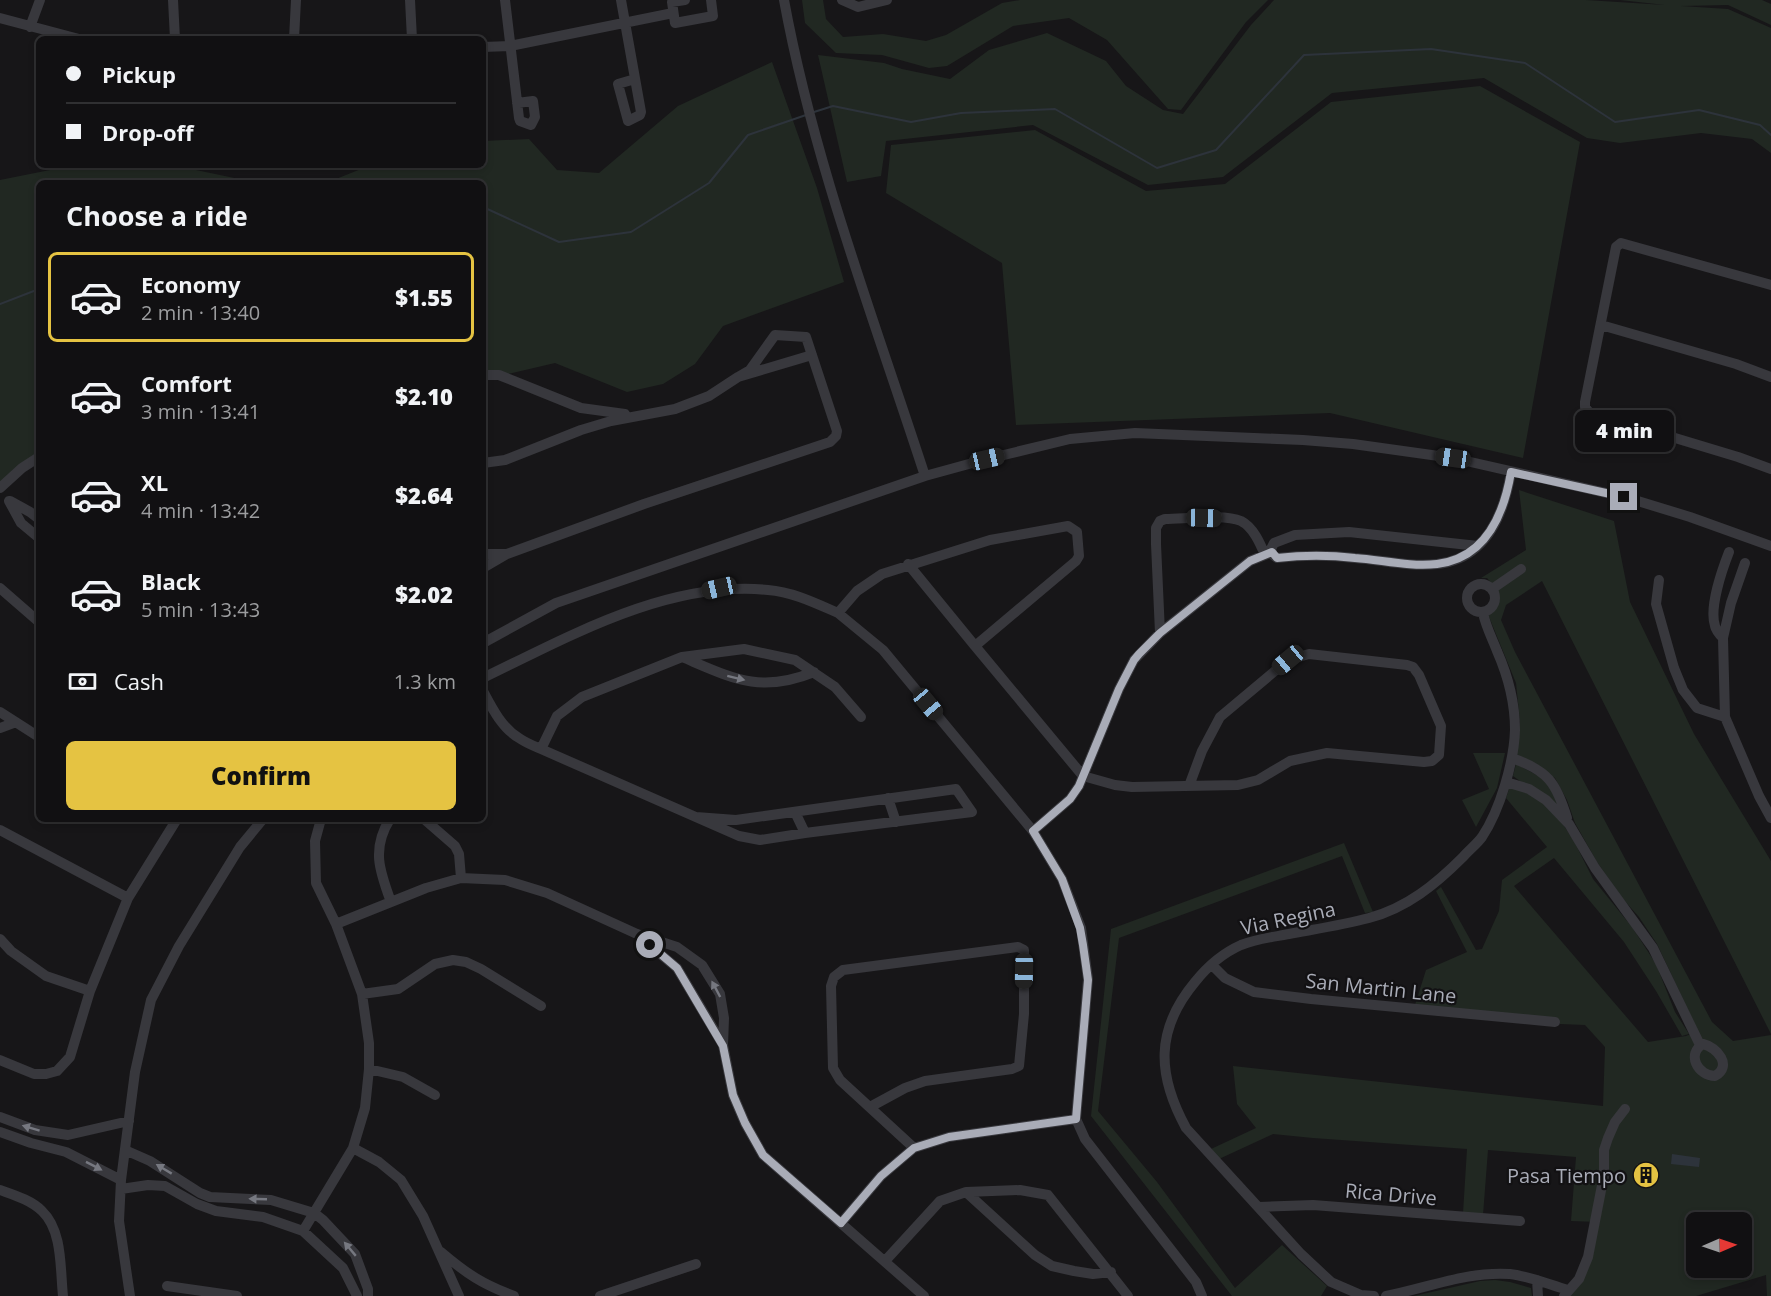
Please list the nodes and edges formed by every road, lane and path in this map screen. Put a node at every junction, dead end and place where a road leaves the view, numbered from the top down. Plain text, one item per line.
1 (40, 0) edge
2 (173, 0) edge
3 (296, 0) edge
4 (410, 0) edge
5 (505, 0) edge
6 (621, 0) edge
7 (686, 0) edge
8 (711, 0) edge
9 (784, 0) edge
10 (842, 0) edge
11 (887, 0) edge
12 (673, 13) junction
13 (0, 18) edge
14 (625, 23) junction
15 (30, 27) junction
16 (67, 36) edge
17 (175, 36) edge
18 (294, 36) edge
19 (412, 36) edge
20 (510, 46) junction
21 (486, 47) edge
22 (635, 79) dead end
23 (517, 103) dead end
24 (1771, 285) edge
25 (1600, 325) junction
26 (812, 355) junction
27 (486, 375) edge
28 (738, 377) junction
29 (1771, 377) edge
30 (581, 408) junction
31 (640, 415) junction
32 (581, 430) junction
33 (36, 459) edge
34 (486, 463) edge
35 (1771, 469) edge
36 (1511, 472) junction
37 (925, 477) junction
38 (0, 488) edge
39 (0, 493) edge
40 (9, 501) junction
41 (36, 517) edge
42 (36, 536) edge
43 (1478, 546) junction
44 (1771, 546) edge
45 (1729, 552) dead end
46 (486, 554) edge
47 (507, 554) junction
48 (1268, 554) junction
49 (1745, 563) dead end
50 (908, 564) junction
51 (486, 566) edge
52 (1521, 569) dead end
53 (1659, 580) dead end
54 (0, 588) edge
55 (1492, 589) junction
56 (838, 613) junction
57 (1482, 613) junction
58 (36, 619) edge
59 (1160, 633) junction
60 (1723, 638) junction
61 (486, 642) edge
62 (975, 646) junction
63 (682, 657) junction
64 (814, 672) junction
65 (486, 677) edge
66 (486, 697) edge
67 (0, 712) edge
68 (861, 717) dead end
69 (1725, 717) junction
70 (16, 722) junction
71 (0, 728) edge
72 (36, 735) edge
73 (541, 749) junction
74 (1512, 758) junction
75 (1083, 776) junction
76 (1506, 782) junction
77 (1190, 786) junction
78 (888, 798) junction
79 (795, 812) junction
80 (696, 817) junction
81 (1771, 818) edge
82 (175, 822) edge
83 (261, 822) edge
84 (320, 822) edge
85 (388, 822) edge
86 (427, 822) edge
87 (896, 822) junction
88 (1569, 824) junction
89 (0, 830) edge
90 (1033, 831) junction
91 (805, 833) junction
92 (461, 878) junction
93 (128, 898) junction
94 (391, 902) junction
95 (336, 924) junction
96 (636, 934) junction
97 (0, 939) edge
98 (1212, 965) junction
99 (90, 991) junction
100 (362, 994) junction
101 (542, 1006) dead end
102 (1555, 1022) dead end
103 (1700, 1045) dead end
104 (723, 1046) junction
105 (0, 1060) edge
106 (369, 1069) junction
107 (435, 1095) dead end
108 (870, 1107) junction
109 (1625, 1109) dead end
110 (0, 1118) edge
111 (1076, 1119) junction
112 (129, 1121) junction
113 (0, 1132) edge
114 (68, 1135) junction
115 (353, 1148) junction
116 (914, 1148) junction
117 (125, 1150) junction
118 (66, 1152) junction
119 (121, 1184) junction
120 (0, 1190) edge
121 (966, 1192) junction
122 (1259, 1207) junction
123 (314, 1213) junction
124 (1520, 1221) dead end
125 (841, 1223) junction
126 (303, 1231) junction
127 (436, 1248) junction
128 (885, 1261) junction
129 (696, 1264) dead end
130 (1111, 1272) junction
131 (1536, 1281) junction
132 (167, 1286) dead end
133 (1566, 1293) edge
134 (63, 1296) edge
135 (130, 1296) edge
136 (228, 1296) edge
137 (237, 1296) edge
138 (357, 1296) edge
139 (368, 1296) edge
140 (459, 1296) edge
141 (514, 1296) edge
142 (600, 1296) edge
143 (924, 1296) edge
144 (1128, 1296) edge
145 (1202, 1296) edge
146 (1374, 1296) edge
147 (1386, 1296) edge
148 (1538, 1296) edge

1 - 15 street
2 - 17 street
3 - 18 street
4 - 19 street
5 - 20 street
6 - 14 street
7 - 12 street
8 - 12 street
9 - 37 street
10 - 11 street
12 - 14 street
13 - 15 street
14 - 20 street
14 - 22 street
15 - 16 street
20 - 21 street
20 - 23 street
24 - 25 street
25 - 29 street
25 - 35 street
26 - 28 street
26 - 28 street
26 - 47 street
27 - 30 street
28 - 31 street
30 - 31 street
30 - 32 street
31 - 32 street
32 - 34 street
33 - 38 street
36 - 37 street
36 - 43 street
36 - 44 street
37 - 61 street
39 - 40 street
40 - 41 street
40 - 42 street
43 - 48 street
43 - 48 street
45 - 60 street
46 - 47 street
47 - 51 street
48 - 59 street
48 - 59 street
49 - 60 street
50 - 56 street
50 - 62 street
50 - 62 street
52 - 55 street
53 - 69 street
54 - 58 street
55 - 57 street
55 - 57 street
56 - 65 street
56 - 90 street
57 - 74 street, Via Regina
59 - 75 street
60 - 69 street
62 - 75 street
63 - 64 street
63 -> 64 street
63 - 73 street
64 - 68 street
66 - 73 street
67 - 70 street
69 - 81 street
70 - 71 street
70 - 72 street
73 - 80 street
74 - 76 street, Via Regina
74 - 88 street
75 - 77 street
75 - 90 street
76 - 88 street
76 - 98 street, Via Regina
77 - 77 street
78 - 79 street
78 - 87 street
78 - 87 street
79 - 80 street
79 - 91 street
80 - 91 street
82 - 93 street
83 - 112 street
84 - 95 street
85 - 94 street
86 - 92 street
87 - 91 street
88 - 103 street
89 - 93 street
90 - 111 street
92 - 94 street
92 - 96 street
93 - 99 street
94 - 95 street
95 - 100 street
96 - 104 street
104 -> 96 street
97 - 99 street
98 - 102 street, San Martin Lane
98 - 122 street, Via Regina
99 - 105 street
100 - 101 street
100 - 106 street
104 - 125 street
106 - 107 street
106 - 115 street
108 - 108 street
108 - 116 street
109 - 133 street
114 -> 110 street
111 - 116 street
111 - 145 street
112 - 114 street
112 - 117 street
113 - 118 street
114 - 118 street
115 - 123 street
115 - 127 street
116 - 125 street
117 - 119 street
123 -> 117 street
118 -> 119 street
119 - 126 street
119 - 135 street
120 - 134 street
121 - 128 street
121 - 130 street
121 - 130 street
122 - 124 street, Rica Drive
122 - 146 street, Via Regina
123 - 126 street
139 -> 123 street
125 - 128 street
126 - 138 street
127 - 140 street
127 - 141 street
128 - 143 street
129 - 142 street
130 - 144 street
131 - 133 street
131 - 147 street
131 - 148 street
132 - 136 street
136 - 137 street

